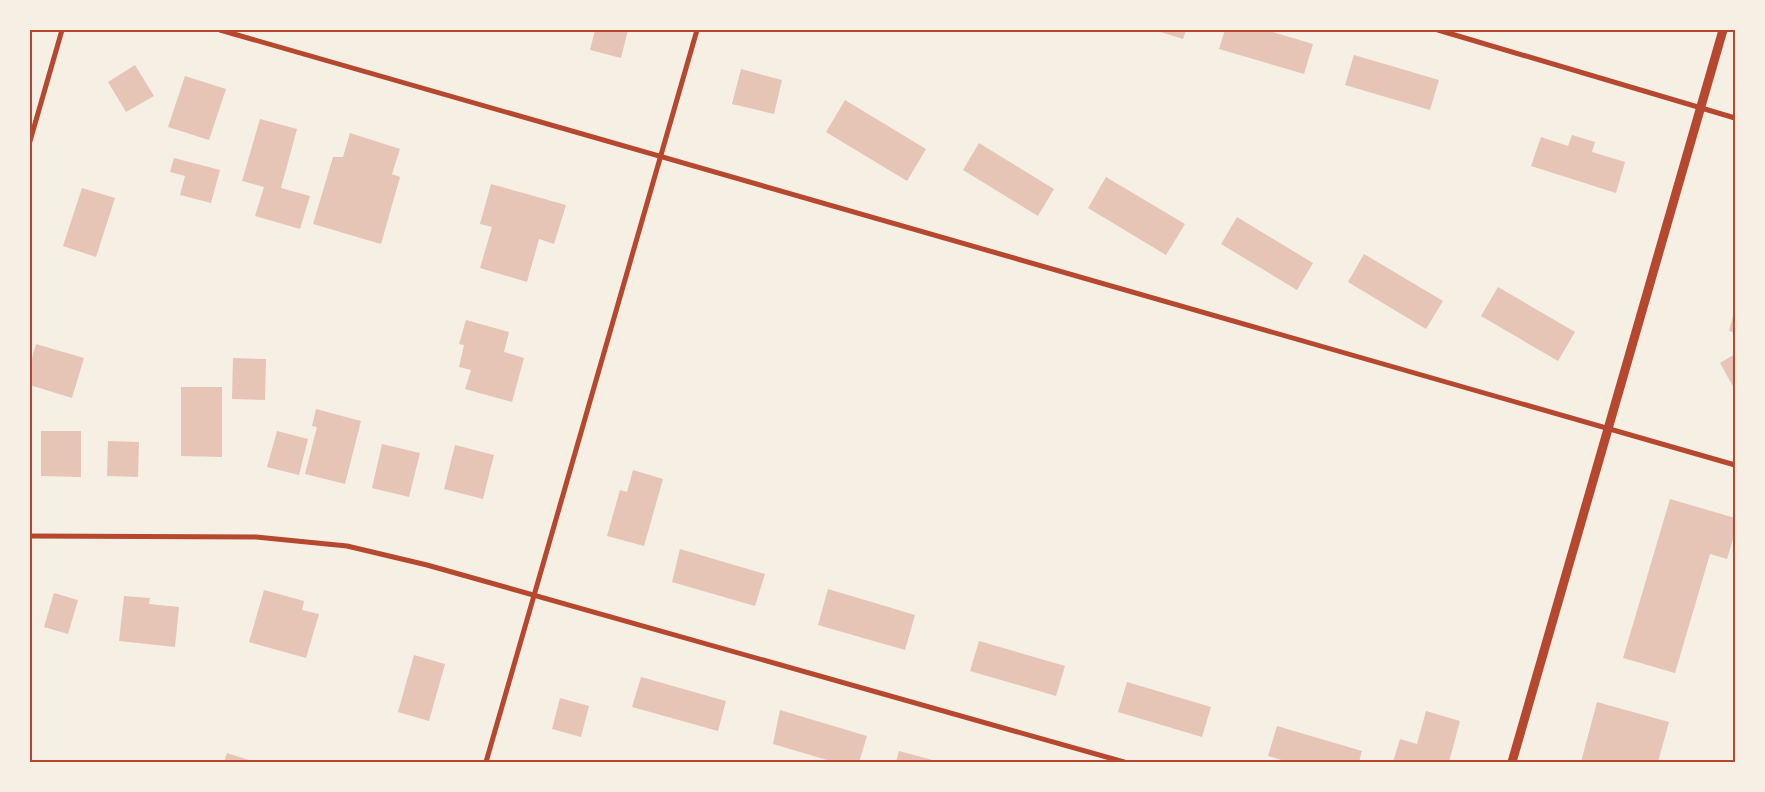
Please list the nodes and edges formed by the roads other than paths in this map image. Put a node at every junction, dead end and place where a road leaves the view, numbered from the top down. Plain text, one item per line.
1 (62, 30) edge
2 (220, 30) edge
3 (697, 30) edge
4 (1438, 30) edge
5 (1722, 30) edge
6 (1700, 108) junction
7 (1735, 118) edge
8 (30, 141) edge
9 (661, 156) junction
10 (1608, 428) junction
11 (1735, 465) edge
12 (30, 536) edge
13 (534, 595) junction
14 (486, 762) edge
15 (1124, 762) edge
16 (1512, 762) edge

1 - 8 street
2 - 9 street
3 - 9 street
4 - 6 street
5 - 6 street
6 - 7 street
6 - 10 street
9 - 10 street
9 - 13 street
10 - 11 street
10 - 16 street
12 - 13 street
13 - 14 street
13 - 15 street

